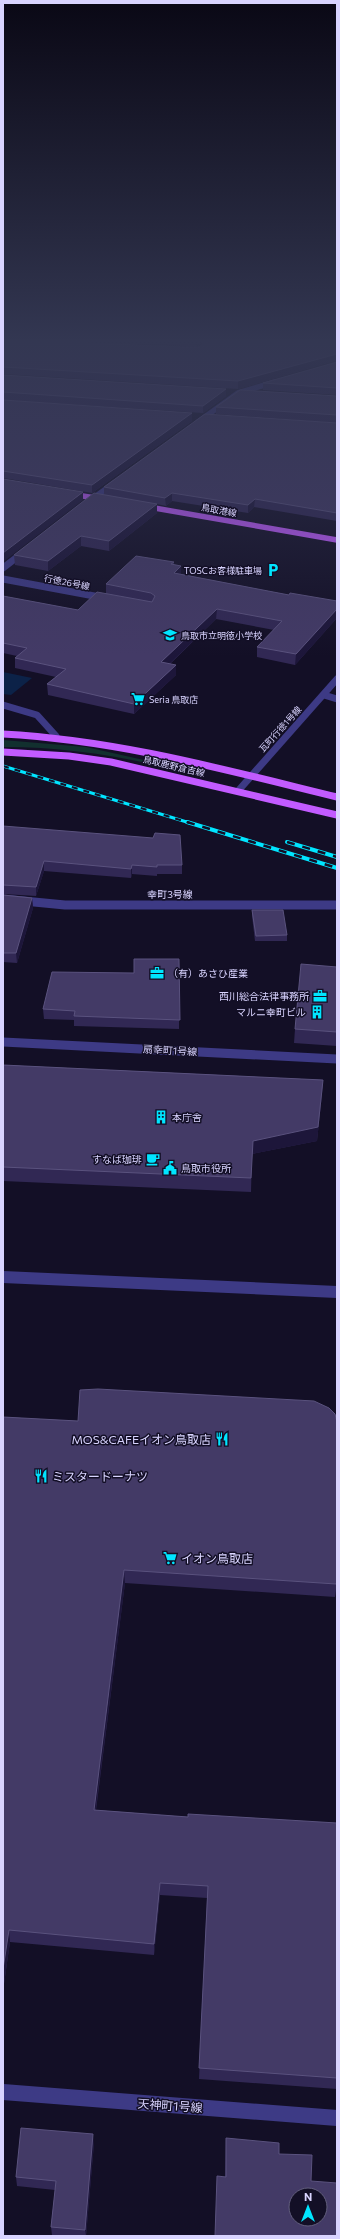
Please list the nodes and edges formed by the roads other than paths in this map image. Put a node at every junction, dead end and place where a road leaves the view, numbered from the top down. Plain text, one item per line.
1 (118, 480) edge
2 (60, 492) edge
3 (94, 498) junction
4 (107, 500) edge
5 (85, 504) edge
6 (136, 505) edge
7 (337, 540) edge
8 (28, 548) edge
9 (3, 568) edge
10 (3, 579) edge
11 (112, 599) edge
12 (337, 679) edge
13 (324, 695) junction
14 (337, 699) edge
15 (3, 705) edge
16 (3, 734) edge
17 (56, 736) junction
18 (3, 752) edge
19 (251, 776) junction
20 (238, 791) junction
21 (337, 797) edge
22 (337, 815) edge
23 (3, 899) edge
24 (337, 905) edge
25 (3, 1042) edge
26 (337, 1059) edge
27 (3, 1277) edge
28 (337, 1292) edge
29 (3, 2092) edge
30 (337, 2118) edge

1 - 3 street
2 - 3 main road
3 - 4 main road
3 - 5 street
6 - 7 main road, 鳥取港線
8 - 9 street
10 - 11 street, 行徳26号線
12 - 13 street, 瓦町行徳1号線
13 - 14 street
13 - 19 street, 瓦町行徳1号線
15 - 17 street
16 - 17 main road, 鳥取鹿野倉吉線
17 - 19 main road, 鳥取鹿野倉吉線
18 - 20 main road, 鳥取鹿野倉吉線
19 - 20 street, 瓦町行徳1号線
19 - 21 main road, 鳥取鹿野倉吉線
20 - 22 main road, 鳥取鹿野倉吉線
23 - 24 street, 幸町3号線
25 - 26 street, 扇幸町1号線
27 - 28 street
29 - 30 street, 天神町1号線

